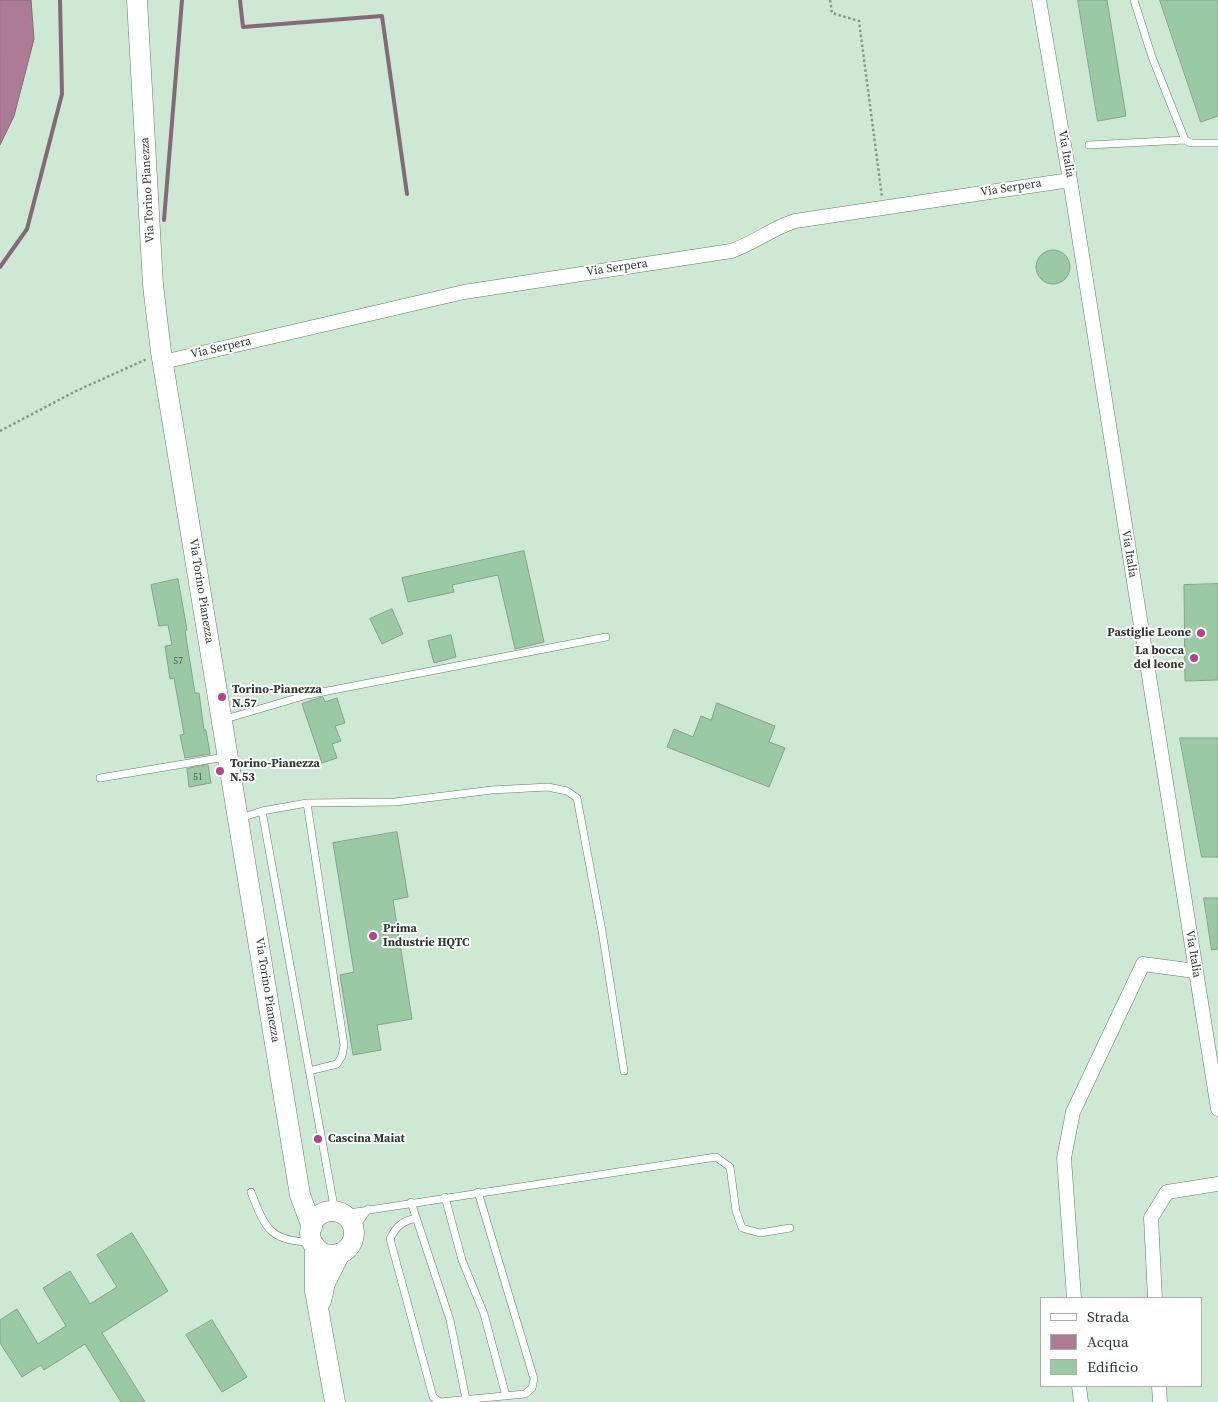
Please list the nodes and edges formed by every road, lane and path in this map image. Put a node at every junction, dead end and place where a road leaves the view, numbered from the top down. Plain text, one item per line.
1 (137, 0) edge
2 (830, 0) edge
3 (1039, 0) edge
4 (1134, 0) edge
5 (1185, 140) junction
6 (1218, 143) edge
7 (1089, 145) dead end
8 (1070, 180) junction
9 (883, 208) junction
10 (162, 357) junction
11 (0, 431) edge
12 (606, 637) dead end
13 (222, 720) junction
14 (228, 757) junction
15 (100, 778) dead end
16 (308, 803) junction
17 (262, 811) junction
18 (238, 819) junction
19 (1195, 971) junction
20 (309, 1071) junction
21 (624, 1071) dead end
22 (1218, 1109) edge
23 (298, 1178) junction
24 (1218, 1184) edge
25 (251, 1192) dead end
26 (478, 1192) junction
27 (444, 1197) junction
28 (411, 1202) junction
29 (368, 1208) junction
30 (341, 1216) junction
31 (416, 1218) junction
32 (790, 1228) dead end
33 (312, 1237) junction
34 (340, 1254) junction
35 (1074, 1297) edge
36 (1155, 1297) edge
37 (320, 1308) junction
38 (1079, 1387) edge
39 (1159, 1387) edge
40 (506, 1396) junction
41 (466, 1399) junction
42 (335, 1402) edge
43 (1080, 1402) edge
44 (1160, 1402) edge

1 - 10 main road, Via Torino Pianezza
2 - 9 path
3 - 8 street, Via Italia
4 - 5 lane
5 - 6 lane
5 - 7 lane
8 - 9 street, Via Serpera
8 - 19 street, Via Italia
9 - 10 street, Via Serpera
10 - 11 path
10 - 13 main road, Via Torino Pianezza
12 - 13 lane
13 - 14 main road, Via Torino Pianezza
14 - 15 lane
14 - 18 main road, Via Torino Pianezza
16 - 17 lane
16 - 20 lane
16 - 21 lane
17 - 18 lane
17 - 20 lane
18 - 23 main road, Via Torino Pianezza
19 - 22 street, Via Italia
19 - 35 street
20 - 30 lane
23 - 30 main road
23 - 33 main road, Via Torino Pianezza
24 - 36 street
25 - 33 lane
26 - 27 lane
26 - 32 lane
26 - 40 lane
27 - 28 lane
27 - 40 lane
28 - 29 lane
28 - 31 lane
29 - 30 lane
29 - 30 lane
30 - 33 main road
30 - 34 main road
31 - 41 lane
31 - 41 lane
33 - 34 main road
33 - 37 main road, Via Torino Pianezza
34 - 37 main road, Via Torino Pianezza
37 - 42 main road, Via Torino Pianezza
38 - 43 street
39 - 44 street
40 - 41 lane

